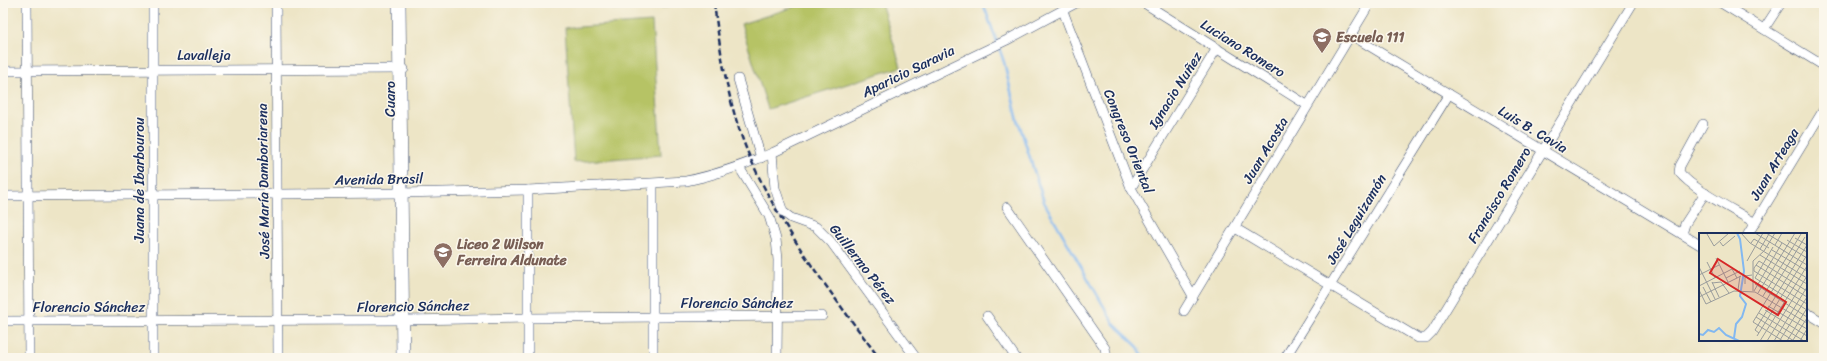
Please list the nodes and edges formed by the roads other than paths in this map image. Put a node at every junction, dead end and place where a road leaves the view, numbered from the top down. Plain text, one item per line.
1 (27, 3) edge
2 (153, 3) edge
3 (276, 3) edge
4 (399, 3) edge
5 (406, 3) edge
6 (1076, 3) edge
7 (1144, 3) edge
8 (1370, 3) edge
9 (1633, 3) edge
10 (1720, 3) edge
11 (1780, 3) edge
12 (1063, 11) junction
13 (1764, 29) junction
14 (1351, 36) junction
15 (1217, 48) junction
16 (1824, 66) edge
17 (153, 69) junction
18 (403, 69) junction
19 (276, 70) junction
20 (3, 71) edge
21 (26, 71) junction
22 (738, 79) dead end
23 (1449, 94) junction
24 (1307, 105) junction
25 (1824, 109) edge
26 (1703, 124) dead end
27 (1542, 151) junction
28 (772, 153) junction
29 (761, 158) junction
30 (752, 162) joint
31 (739, 167) junction
32 (653, 184) junction
33 (1130, 188) junction
34 (528, 190) junction
35 (1705, 192) junction
36 (402, 193) junction
37 (152, 195) junction
38 (278, 195) junction
39 (3, 196) edge
40 (28, 196) junction
41 (1007, 207) dead end
42 (1755, 223) junction
43 (1235, 228) junction
44 (1749, 233) edge
45 (1682, 234) junction
46 (1699, 244) edge
47 (1331, 286) junction
48 (1193, 296) junction
49 (1184, 311) dead end
50 (1807, 313) edge
51 (822, 316) dead end
52 (987, 316) dead end
53 (654, 317) junction
54 (777, 317) junction
55 (528, 318) junction
56 (402, 320) junction
57 (3, 321) edge
58 (29, 321) junction
59 (153, 321) junction
60 (278, 321) junction
61 (1824, 323) edge
62 (29, 358) edge
63 (153, 358) edge
64 (278, 358) edge
65 (403, 358) edge
66 (528, 358) edge
67 (653, 358) edge
68 (777, 358) edge
69 (916, 358) edge
70 (1016, 358) edge
71 (1107, 358) edge
72 (1285, 358) edge

1 - 21 street
2 - 17 street, Juana de Ibarbourou
3 - 19 street, José María Damboriarena
4 - 18 street, Cuaro
5 - 18 street, Cuaro
6 - 12 street, Aparicio Saravia
7 - 15 street, Luciano Romero
8 - 14 street, Juan Acosta
9 - 27 street, Francisco Romero
10 - 13 street
11 - 13 street
12 - 28 street, Aparicio Saravia
12 - 33 street, Congreso Oriental
13 - 16 street
14 - 23 street, Luis B. Cavia
14 - 24 street, Juan Acosta
15 - 24 street, Luciano Romero
15 - 33 street, Ignacio Nuñez
17 - 19 street, Lavalleja
17 - 21 street, Lavalleja
17 - 37 street, Juana de Ibarbourou
18 - 19 street, Lavalleja
18 - 36 street, Cuaro
19 - 38 street, José María Damboriarena
20 - 21 street, Lavalleja
21 - 40 street
22 - 29 street
23 - 27 street, Luis B. Cavia
23 - 47 street, José Leguizamón
24 - 43 street, Juan Acosta
25 - 42 street, Juan Arteaga
26 - 35 street
27 - 45 street, Luis B. Cavia
27 - 47 street, Francisco Romero
28 - 29 street, Aparicio Saravia
28 - 69 street, Guillermo Pérez
29 - 30 street, Aparicio Saravia
30 - 31 street, Avenida Brasil
31 - 32 street, Avenida Brasil
31 - 54 street
32 - 34 street, Avenida Brasil
32 - 53 street
33 - 48 street, Congreso Oriental
34 - 36 street, Avenida Brasil
34 - 55 street
35 - 42 street
35 - 45 street
36 - 38 street, Avenida Brasil
36 - 56 street, Cuaro
37 - 38 street, Avenida Brasil
37 - 40 street, Avenida Brasil
37 - 59 street, Juana de Ibarbourou
38 - 60 street, José María Damboriarena
39 - 40 street, Avenida Brasil
40 - 58 street
41 - 71 street
42 - 44 street, Juan Arteaga
43 - 47 street
43 - 48 street, Juan Acosta
45 - 46 street, Luis B. Cavia
47 - 72 street, José Leguizamón
48 - 49 street, Juan Acosta
50 - 61 street
51 - 54 street, Florencio Sánchez
52 - 70 street
53 - 54 street, Florencio Sánchez
53 - 55 street, Florencio Sánchez
53 - 67 street
54 - 68 street
55 - 56 street, Florencio Sánchez
55 - 66 street
56 - 60 street, Florencio Sánchez
56 - 65 street, Cuaro
57 - 58 street, Florencio Sánchez
58 - 59 street, Florencio Sánchez
58 - 62 street
59 - 60 street, Florencio Sánchez
59 - 63 street, Juana de Ibarbourou
60 - 64 street, José María Damboriarena

